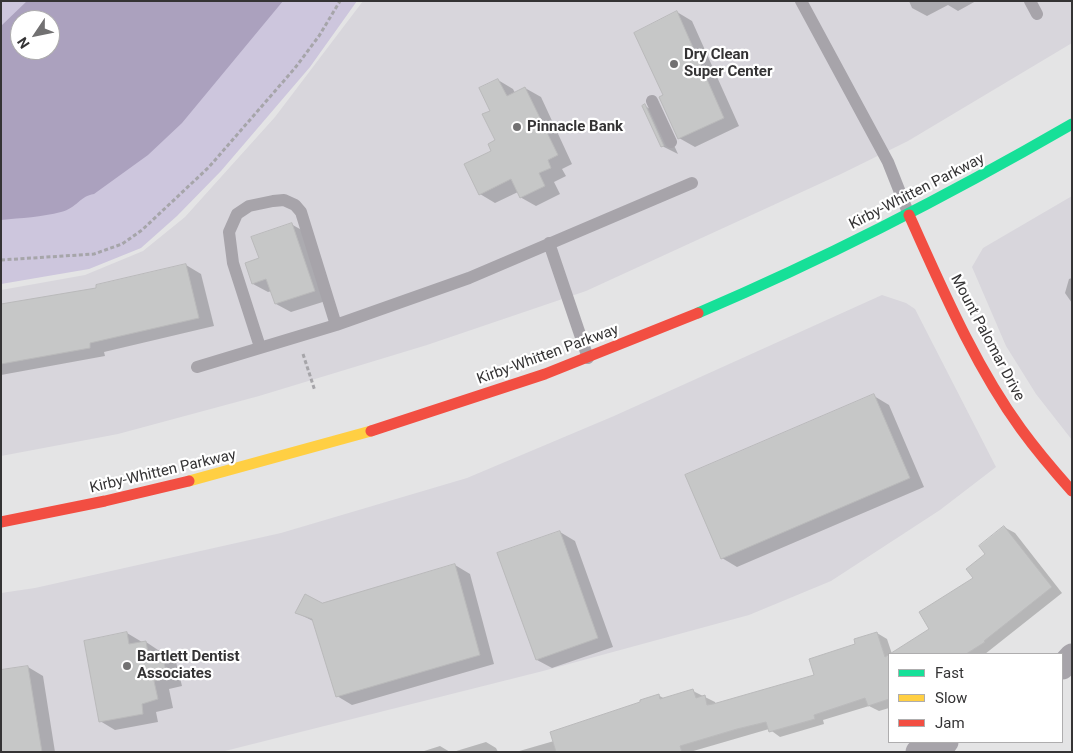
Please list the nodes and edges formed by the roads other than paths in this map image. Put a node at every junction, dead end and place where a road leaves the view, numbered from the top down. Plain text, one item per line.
1 (801, 1) edge
2 (1030, 1) edge
3 (1037, 14) dead end
4 (652, 101) dead end
5 (1072, 124) edge
6 (671, 142) dead end
7 (692, 183) dead end
8 (909, 214) junction
9 (549, 243) junction
10 (336, 325) junction
11 (260, 347) junction
12 (588, 358) junction
13 (197, 367) dead end
14 (1072, 490) edge
15 (1, 522) edge
16 (1072, 656) edge
17 (1063, 666) edge
18 (943, 743) edge
19 (918, 752) edge

1 - 8 lane
2 - 3 lane
4 - 6 lane
5 - 8 main road, Kirby-Whitten Parkway
7 - 9 lane
8 - 12 main road, Kirby-Whitten Parkway
8 - 14 main road, Mount Palomar Drive
9 - 10 lane
9 - 12 lane
10 - 11 lane
10 - 11 lane
11 - 13 lane
12 - 15 main road, Kirby-Whitten Parkway
16 - 17 street
18 - 19 street

